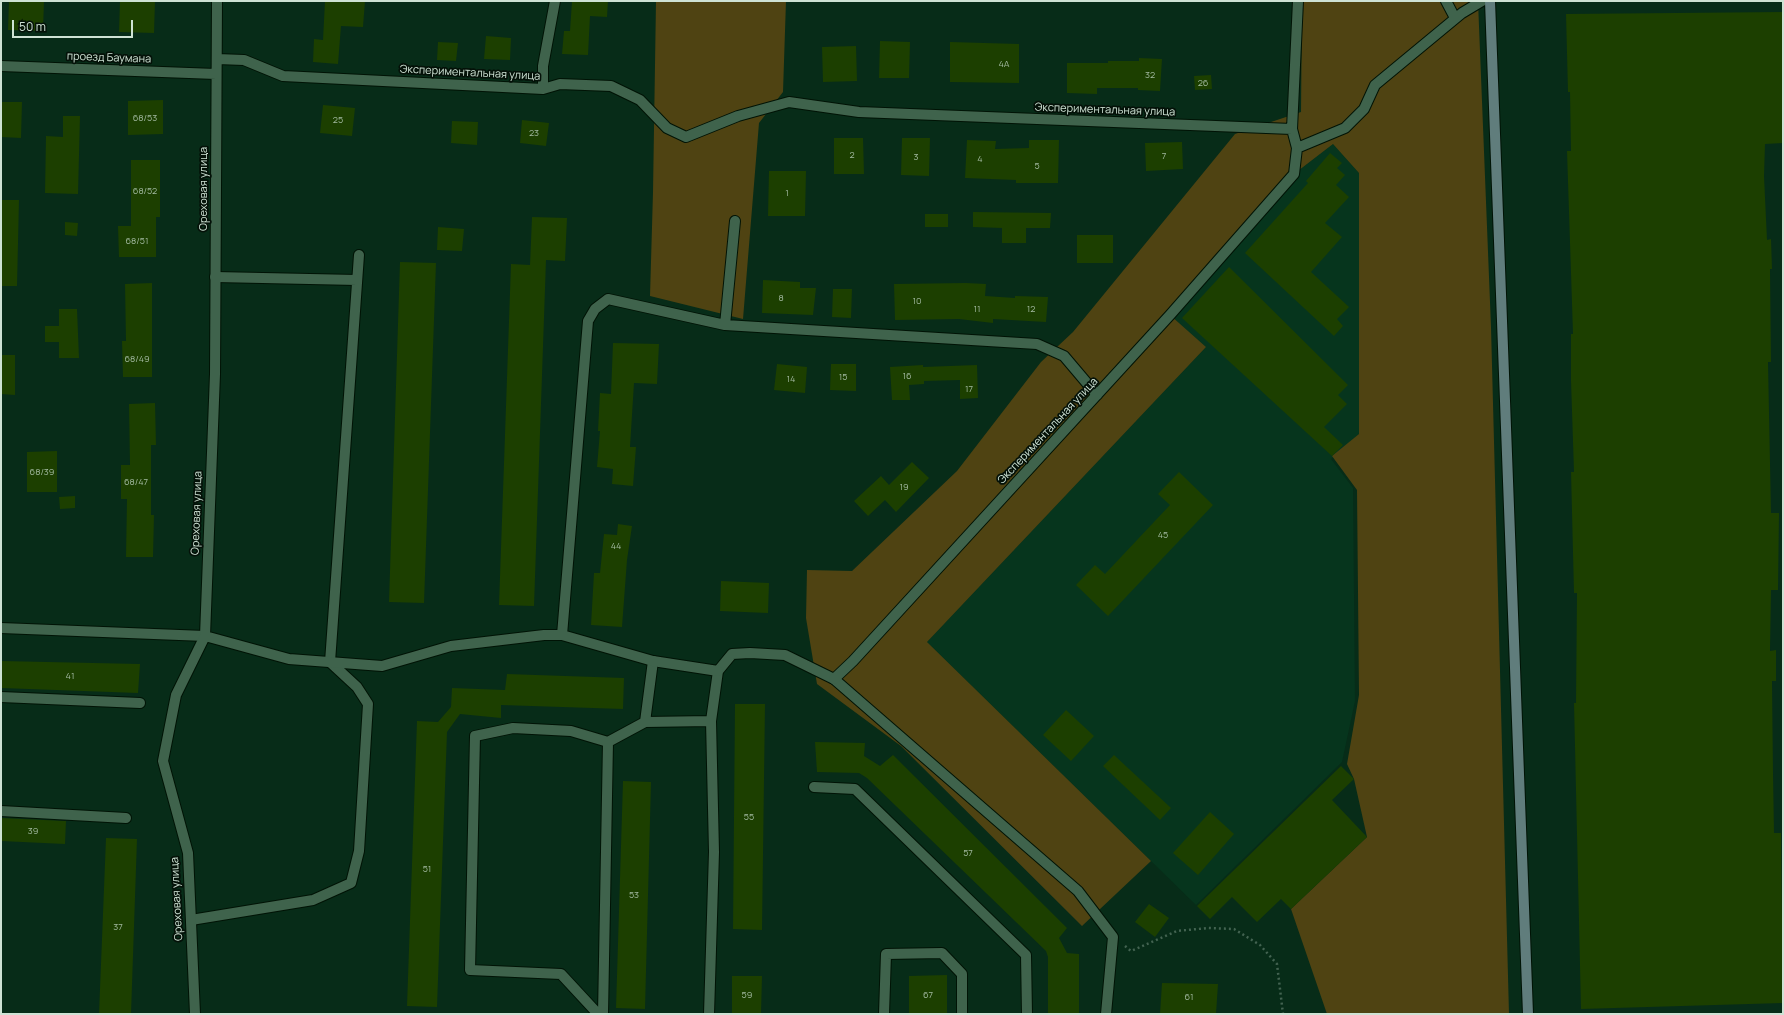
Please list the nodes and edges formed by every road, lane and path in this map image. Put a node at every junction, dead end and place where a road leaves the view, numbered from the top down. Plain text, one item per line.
1 (217, 1) edge
2 (555, 1) edge
3 (1298, 1) edge
4 (1446, 1) edge
5 (1482, 1) edge
6 (1490, 1) edge
7 (1455, 18) junction
8 (217, 59) junction
9 (1, 66) edge
10 (216, 74) junction
11 (543, 89) junction
12 (1292, 129) junction
13 (1297, 148) junction
14 (735, 221) dead end
15 (359, 255) dead end
16 (216, 277) junction
17 (357, 280) junction
18 (724, 325) junction
19 (1097, 395) junction
20 (1, 628) edge
21 (562, 635) junction
22 (205, 636) junction
23 (653, 661) junction
24 (330, 662) junction
25 (718, 671) junction
26 (834, 680) junction
27 (1, 697) edge
28 (140, 703) dead end
29 (645, 722) junction
30 (711, 722) junction
31 (608, 742) junction
32 (814, 787) dead end
33 (1, 811) edge
34 (126, 818) dead end
35 (190, 920) junction
36 (1113, 937) junction
37 (195, 1014) edge
38 (598, 1014) edge
39 (603, 1014) edge
40 (709, 1014) edge
41 (884, 1014) edge
42 (962, 1014) edge
43 (1026, 1014) edge
44 (1106, 1014) edge
45 (1283, 1014) edge
46 (1528, 1014) edge

1 - 8 street, Ореховая улица
2 - 11 street
3 - 12 street
4 - 7 street
5 - 7 street
6 - 46 main road
7 - 13 street
8 - 10 street, Ореховая улица
8 - 11 street, Экспериментальная улица
9 - 10 street, проезд Баумана
10 - 16 street, Ореховая улица
11 - 12 street, Экспериментальная улица
12 - 13 street, Экспериментальная улица
13 - 19 street, Экспериментальная улица
14 - 18 street
15 - 17 street
16 - 17 street
16 - 22 street, Ореховая улица
17 - 24 street
18 - 19 street
18 - 21 street
19 - 26 street, Экспериментальная улица
20 - 22 street
21 - 23 street
21 - 24 street
22 - 24 street
22 - 35 street, Ореховая улица
23 - 25 street
23 - 29 street
24 - 35 street
25 - 26 street
25 - 30 street
26 - 36 street
27 - 28 street
29 - 30 street
29 - 31 street
30 - 40 street
31 - 38 street
31 - 39 street
32 - 43 street
33 - 34 street
35 - 37 street, Ореховая улица
36 - 44 street
36 - 45 path
41 - 42 street

